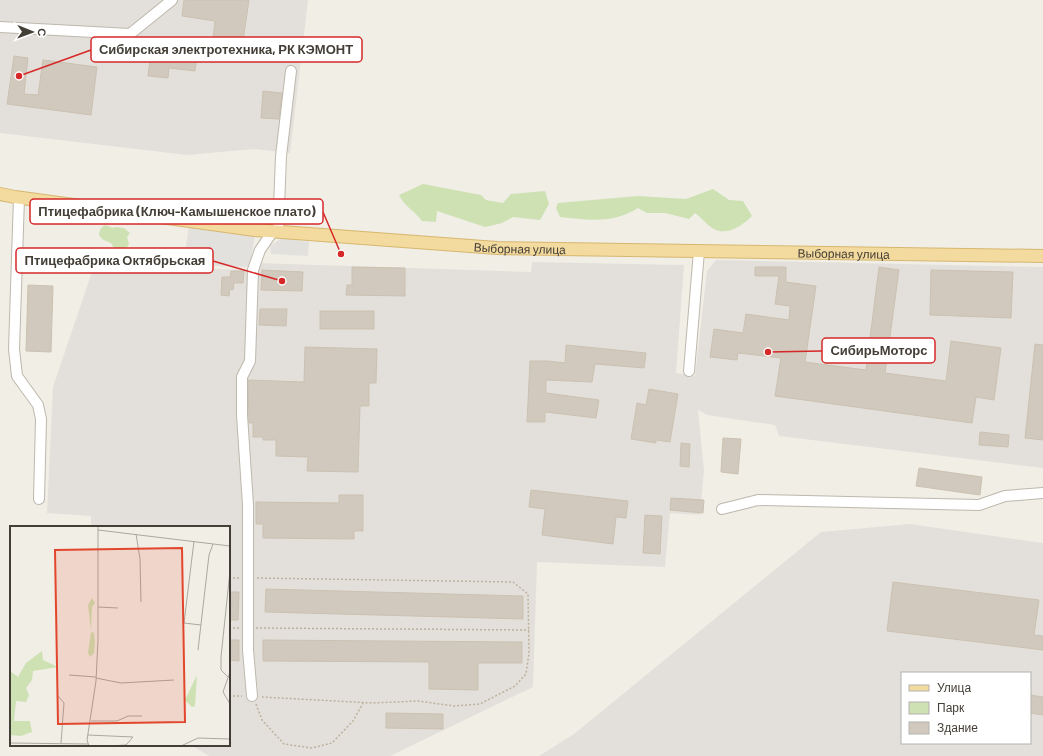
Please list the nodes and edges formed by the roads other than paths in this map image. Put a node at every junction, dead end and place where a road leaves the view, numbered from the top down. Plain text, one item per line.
1 (172, 0) edge
2 (0, 27) edge
3 (291, 71) dead end
4 (0, 194) edge
5 (20, 198) junction
6 (275, 232) junction
7 (699, 251) junction
8 (1043, 256) edge
9 (689, 371) dead end
10 (1043, 493) edge
11 (39, 499) dead end
12 (722, 509) dead end
13 (252, 696) road end

1 - 2 lane
3 - 6 lane
4 - 5 main road, Выборная улица
5 - 6 main road, Выборная улица
5 - 11 lane
6 - 7 main road, Выборная улица
6 - 13 lane
7 - 8 main road, Выборная улица
7 - 9 lane
10 - 12 lane

